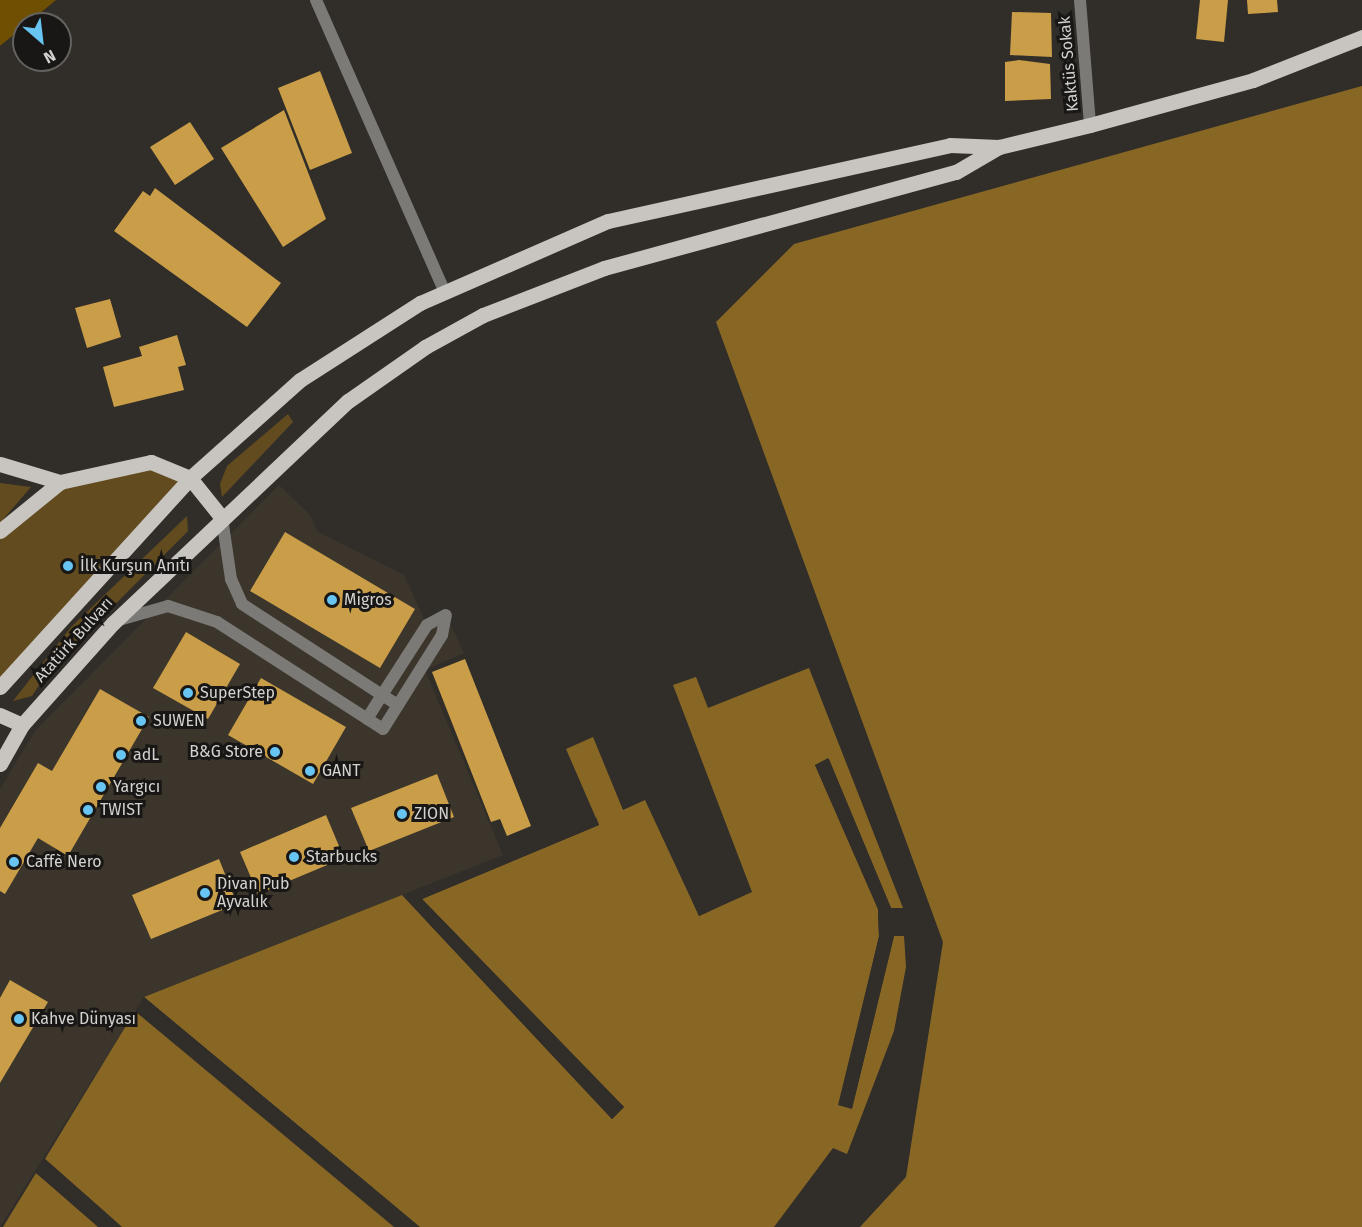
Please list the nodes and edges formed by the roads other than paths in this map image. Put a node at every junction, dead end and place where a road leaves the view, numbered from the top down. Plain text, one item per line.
1 (316, 0) edge
2 (1080, 0) edge
3 (1362, 38) edge
4 (1090, 125) junction
5 (999, 147) junction
6 (446, 292) junction
7 (0, 464) edge
8 (190, 478) junction
9 (60, 482) junction
10 (222, 518) junction
11 (0, 531) edge
12 (113, 623) junction
13 (0, 687) edge
14 (382, 695) junction
15 (398, 705) junction
16 (0, 714) edge
17 (367, 719) junction
18 (22, 725) junction
19 (0, 764) edge

1 - 6 street
2 - 4 street, Kaktüs Sokak
3 - 4 main road
4 - 5 main road
5 - 6 main road, Atatürk Bulvarı
5 - 10 main road, Atatürk Bulvarı
6 - 8 main road, Atatürk Bulvarı
7 - 9 main road
8 - 9 main road
8 - 10 main road
8 - 13 main road, Atatürk Bulvarı
9 - 11 main road
10 - 12 main road, Atatürk Bulvarı
10 - 14 street
12 - 17 street
12 - 18 main road, Atatürk Bulvarı
14 - 15 street
14 - 15 street
14 - 17 street
15 - 17 street
16 - 18 main road
18 - 19 main road, Atatürk Bulvarı

